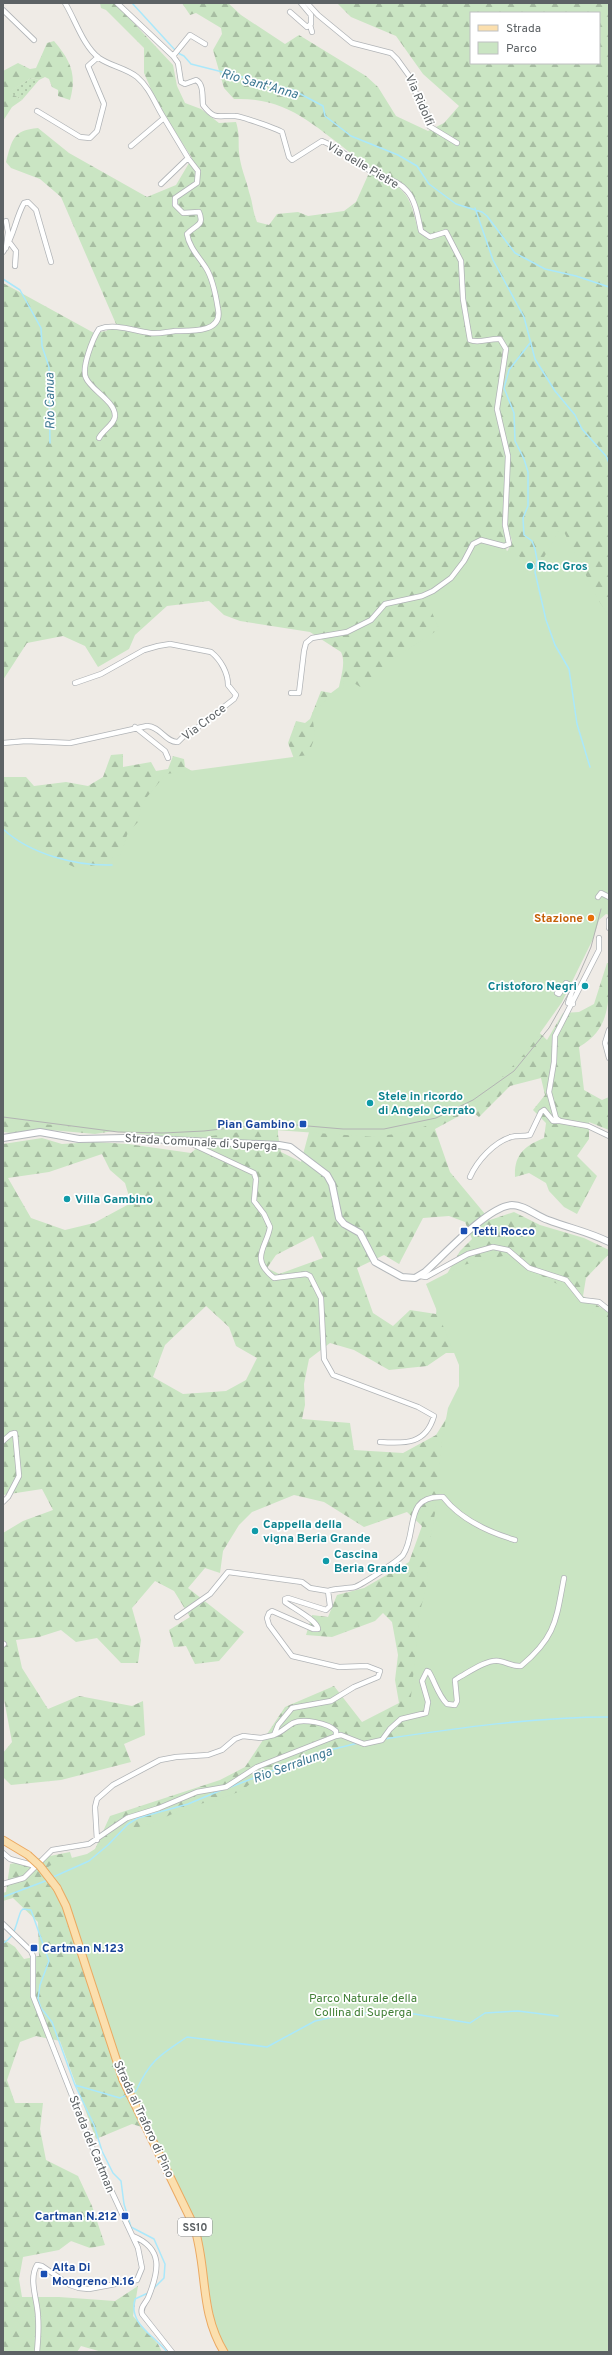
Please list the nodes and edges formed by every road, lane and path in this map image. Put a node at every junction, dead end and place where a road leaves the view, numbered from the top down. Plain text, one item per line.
1 (65, 3) edge
2 (117, 3) edge
3 (301, 3) edge
4 (307, 3) edge
5 (124, 5) edge
6 (3, 10) edge
7 (290, 12) dead end
8 (310, 25) junction
9 (312, 32) dead end
10 (34, 40) dead end
11 (205, 44) dead end
12 (174, 55) junction
13 (98, 57) junction
14 (38, 111) dead end
15 (164, 118) junction
16 (457, 142) dead end
17 (131, 146) dead end
18 (188, 158) junction
19 (160, 184) dead end
20 (6, 221) dead end
21 (10, 243) junction
22 (6, 248) junction
23 (3, 252) edge
24 (51, 262) dead end
25 (15, 266) dead end
26 (99, 438) dead end
27 (75, 683) dead end
28 (291, 693) dead end
29 (135, 727) junction
30 (3, 742) edge
31 (168, 758) dead end
32 (598, 897) dead end
33 (609, 897) edge
34 (609, 920) edge
35 (609, 928) edge
36 (599, 938) dead end
37 (568, 984) dead end
38 (573, 988) dead end
39 (557, 994) dead end
40 (572, 1004) junction
41 (609, 1030) edge
42 (609, 1058) edge
43 (560, 1121) junction
44 (609, 1136) edge
45 (3, 1138) edge
46 (187, 1142) junction
47 (470, 1177) dead end
48 (609, 1242) edge
49 (420, 1276) junction
50 (609, 1310) edge
51 (3, 1441) edge
52 (380, 1442) dead end
53 (3, 1502) edge
54 (515, 1540) dead end
55 (564, 1578) dead end
56 (328, 1591) junction
57 (177, 1617) dead end
58 (274, 1735) junction
59 (336, 1736) junction
60 (3, 1840) edge
61 (97, 1840) junction
62 (3, 1853) edge
63 (34, 1868) junction
64 (3, 1884) edge
65 (3, 1924) edge
66 (133, 2236) junction
67 (37, 2352) edge
68 (172, 2352) edge
69 (224, 2352) edge

1 - 13 street
2 - 5 street, Via delle Pietre
3 - 8 street
4 - 16 street, Via Ridolfi
5 - 12 street, Via delle Pietre
6 - 10 street
7 - 8 street
8 - 9 street
11 - 12 street
12 - 28 street, Via delle Pietre
13 - 14 street
13 - 15 street
15 - 17 street
15 - 18 street
18 - 19 street
18 - 26 street
20 - 22 street
21 - 22 street
21 - 24 street
21 - 25 street
22 - 23 street
27 - 29 street, Via Croce
29 - 30 street, Via Croce
29 - 31 street
32 - 33 street
34 - 35 street
36 - 40 street
37 - 39 street
38 - 40 street
40 - 43 street
41 - 42 street
43 - 44 street
43 - 47 street
45 - 46 street, Strada Comunale di Superga
46 - 49 street, Strada Comunale di Superga
46 - 52 street
48 - 49 street
49 - 50 street
51 - 53 street
54 - 56 street
55 - 59 street
56 - 57 street
56 - 58 street
58 - 59 street
58 - 61 street
59 - 61 street
60 - 69 main road, Strada al Traforo di Pino / SS10, bridge
61 - 63 street
62 - 63 street
63 - 64 street
65 - 66 street, Strada del Cartman
66 - 67 street, Strada del Cartman
66 - 68 street

